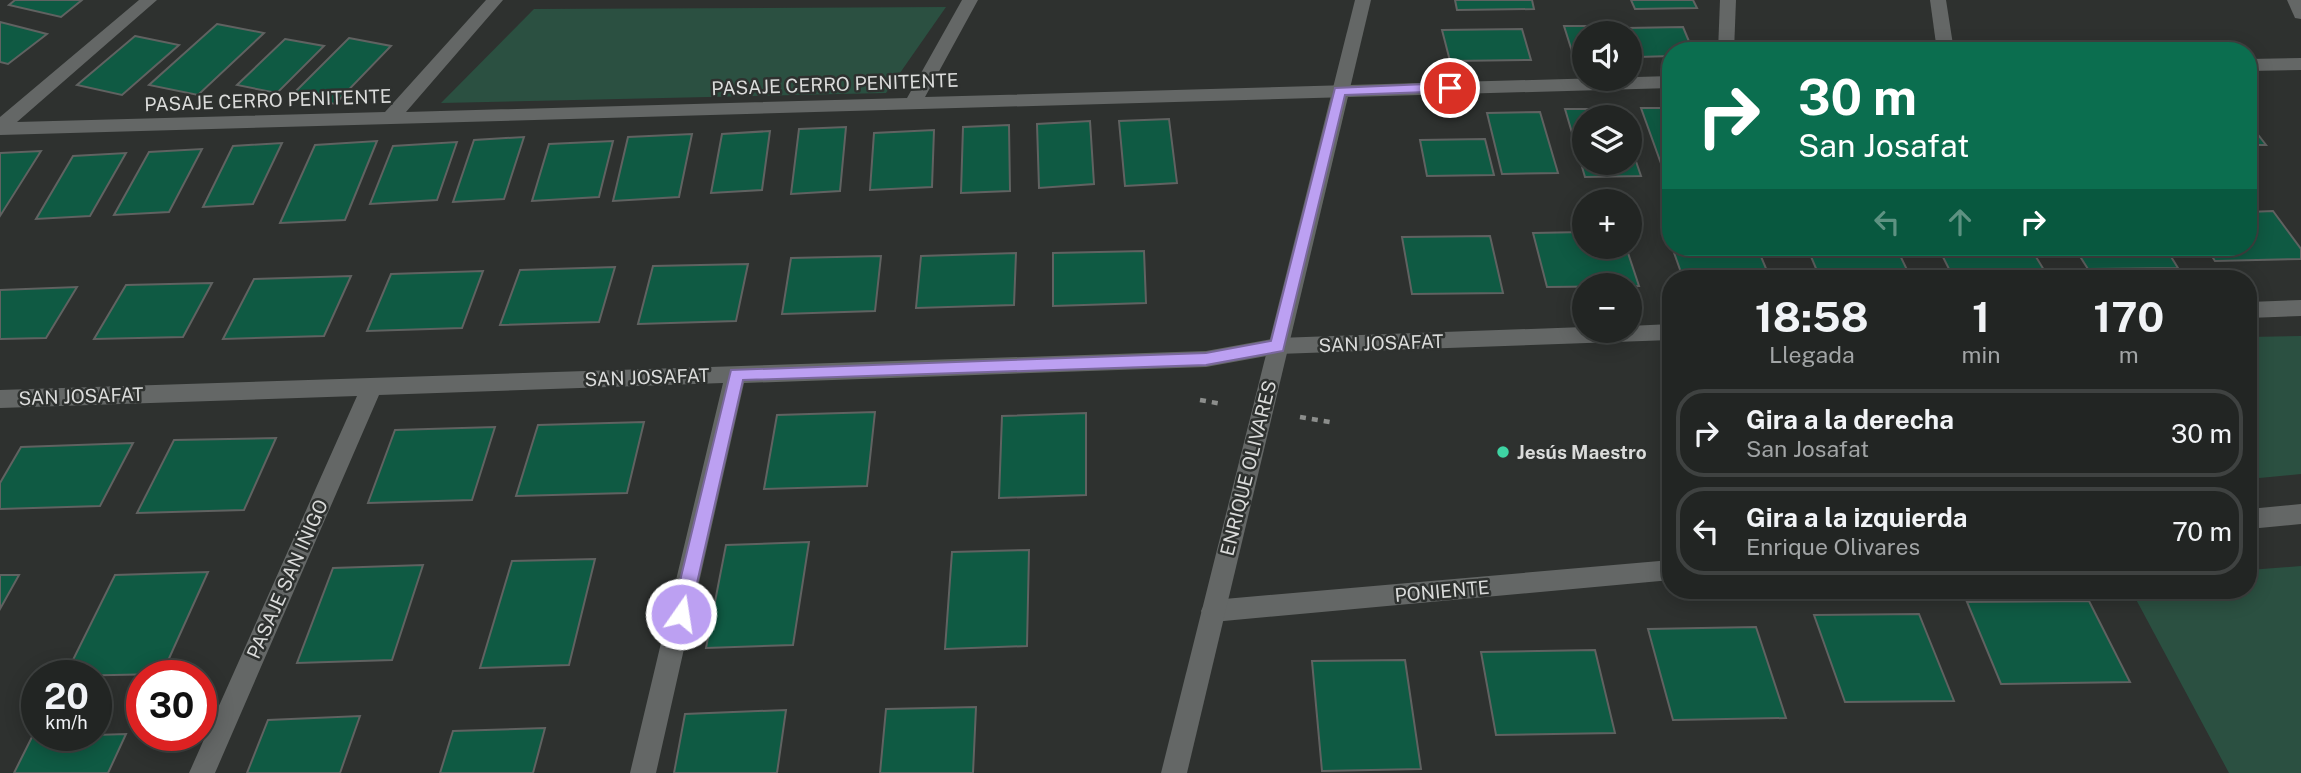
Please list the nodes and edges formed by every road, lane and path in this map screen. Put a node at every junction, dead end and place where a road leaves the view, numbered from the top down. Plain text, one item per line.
1 (149, 0) edge
2 (495, 0) edge
3 (970, 0) edge
4 (1363, 0) edge
5 (1728, 0) edge
6 (1938, 0) edge
7 (2295, 0) edge
8 (2301, 14) edge
9 (1726, 42) edge
10 (1945, 42) edge
11 (2301, 64) edge
12 (2257, 65) edge
13 (1662, 82) edge
14 (1339, 91) junction
15 (913, 103) junction
16 (390, 118) junction
17 (0, 128) edge
18 (2301, 308) edge
19 (2257, 310) edge
20 (1662, 332) edge
21 (1278, 346) junction
22 (736, 374) junction
23 (372, 386) junction
24 (4, 404) edge
25 (2301, 514) edge
26 (2257, 518) edge
27 (1662, 571) edge
28 (1213, 611) junction
29 (202, 773) edge
30 (643, 773) edge
31 (1174, 773) edge

1 - 17 street
2 - 16 street
3 - 15 street
4 - 14 street, ENRIQUE OLIVARES
5 - 9 street
6 - 10 street
7 - 8 street
11 - 12 street
13 - 14 street, PASAJE CERRO PENITENTE
14 - 15 street, PASAJE CERRO PENITENTE
14 - 21 street, ENRIQUE OLIVARES
15 - 16 street, PASAJE CERRO PENITENTE
16 - 17 street, PASAJE CERRO PENITENTE
18 - 19 street
20 - 21 street, SAN JOSAFAT
21 - 22 street, SAN JOSAFAT
21 - 28 street, ENRIQUE OLIVARES
22 - 23 street, SAN JOSAFAT
22 - 30 street
23 - 24 street, SAN JOSAFAT
23 - 29 street, PASAJE SAN IÑIGO
25 - 26 street
27 - 28 street, PONIENTE
28 - 31 street, ENRIQUE OLIVARES

